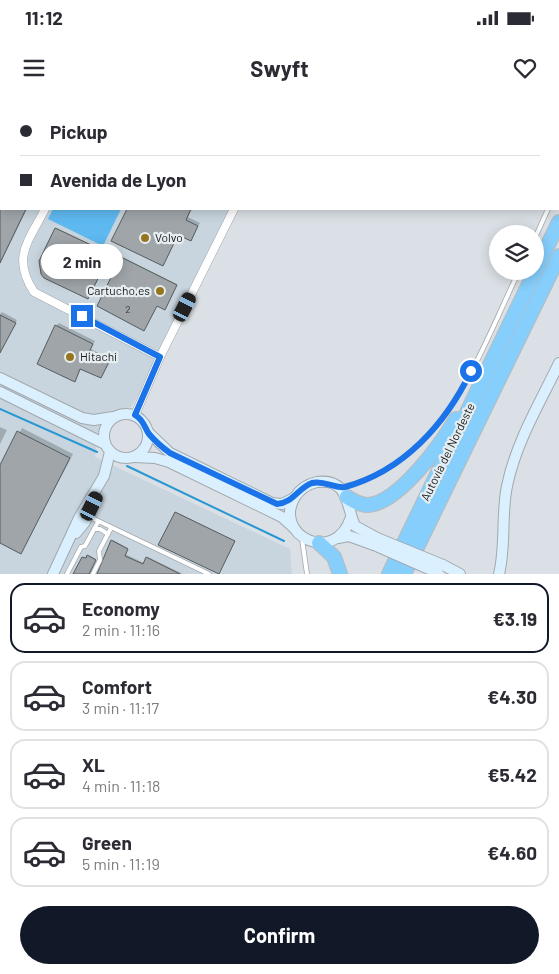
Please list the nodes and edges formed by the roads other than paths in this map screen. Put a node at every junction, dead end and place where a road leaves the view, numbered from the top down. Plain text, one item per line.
1 (45, 210) edge
2 (234, 210) edge
3 (548, 210) edge
4 (541, 225) edge
5 (557, 226) edge
6 (544, 248) edge
7 (559, 256) edge
8 (515, 280) edge
9 (526, 280) edge
10 (160, 357) junction
11 (559, 362) edge
12 (0, 378) edge
13 (0, 392) edge
14 (135, 415) junction
15 (113, 417) junction
16 (148, 432) junction
17 (107, 448) junction
18 (134, 457) junction
19 (122, 458) junction
20 (99, 483) junction
21 (343, 492) junction
22 (294, 498) junction
23 (88, 516) junction
24 (351, 517) junction
25 (98, 522) junction
26 (111, 528) junction
27 (94, 529) junction
28 (295, 529) junction
29 (108, 534) junction
30 (302, 537) junction
31 (337, 538) junction
32 (70, 539) junction
33 (376, 541) junction
34 (319, 543) junction
35 (502, 546) junction
36 (440, 571) edge
37 (53, 574) edge
38 (67, 574) edge
39 (93, 574) edge
40 (209, 574) edge
41 (308, 574) edge
42 (340, 574) edge
43 (389, 574) edge
44 (404, 574) edge
45 (460, 574) edge
46 (499, 574) edge
47 (505, 574) edge

1 - 10 street
2 - 10 street
3 - 4 lane
5 - 6 highway
5 - 43 highway, Autovía del Nordeste
7 - 44 highway, Autovía del Nordeste
8 - 21 lane
9 - 21 highway
10 - 14 street
11 - 35 main road
12 - 15 main road
13 - 17 main road
14 - 15 main road
14 - 16 main road
15 - 17 main road
16 - 18 main road
16 - 22 main road
17 - 19 main road
17 - 20 main road
18 - 19 main road
18 - 28 main road
19 - 20 main road
20 - 23 main road
20 - 32 main road
21 - 22 main road
21 - 24 main road
22 - 28 main road
23 - 25 lane
23 - 32 main road
24 - 31 main road
24 - 33 main road
25 - 26 lane
25 - 27 lane
26 - 29 lane
26 - 40 lane
27 - 29 lane
27 - 38 lane
28 - 30 main road
29 - 39 lane
30 - 34 main road
30 - 41 lane
31 - 33 main road
31 - 34 main road
32 - 37 main road
33 - 36 main road, bridge
34 - 42 highway
35 - 46 main road
35 - 47 main road
36 - 45 main road

